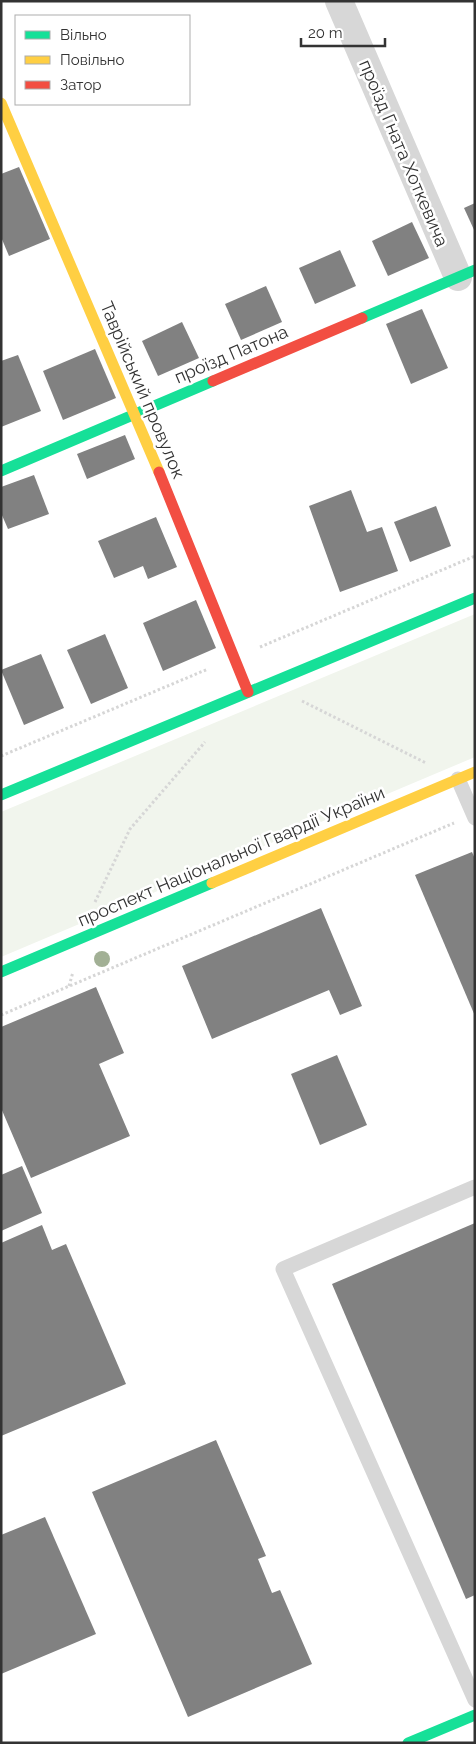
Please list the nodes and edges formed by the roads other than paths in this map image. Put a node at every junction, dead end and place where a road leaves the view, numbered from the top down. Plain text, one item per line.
1 (339, 1) edge
2 (1, 103) edge
3 (466, 273) edge
4 (135, 414) junction
5 (1, 471) edge
6 (475, 598) edge
7 (248, 692) junction
8 (475, 772) edge
9 (458, 779) junction
10 (1, 795) edge
11 (474, 816) edge
12 (1, 972) edge
13 (475, 1187) edge
14 (475, 1700) edge
15 (475, 1714) edge
16 (408, 1743) edge

1 - 3 street, проїзд Гната Хоткевича
2 - 4 street, Таврійський провулок
3 - 4 street, проїзд Патона
4 - 5 street, проїзд Патона
4 - 7 street, Таврійський провулок
6 - 7 street
7 - 10 street
8 - 9 street, проспект Національної Гвардії України
9 - 11 lane
9 - 12 street, проспект Національної Гвардії України
13 - 14 lane
15 - 16 street

